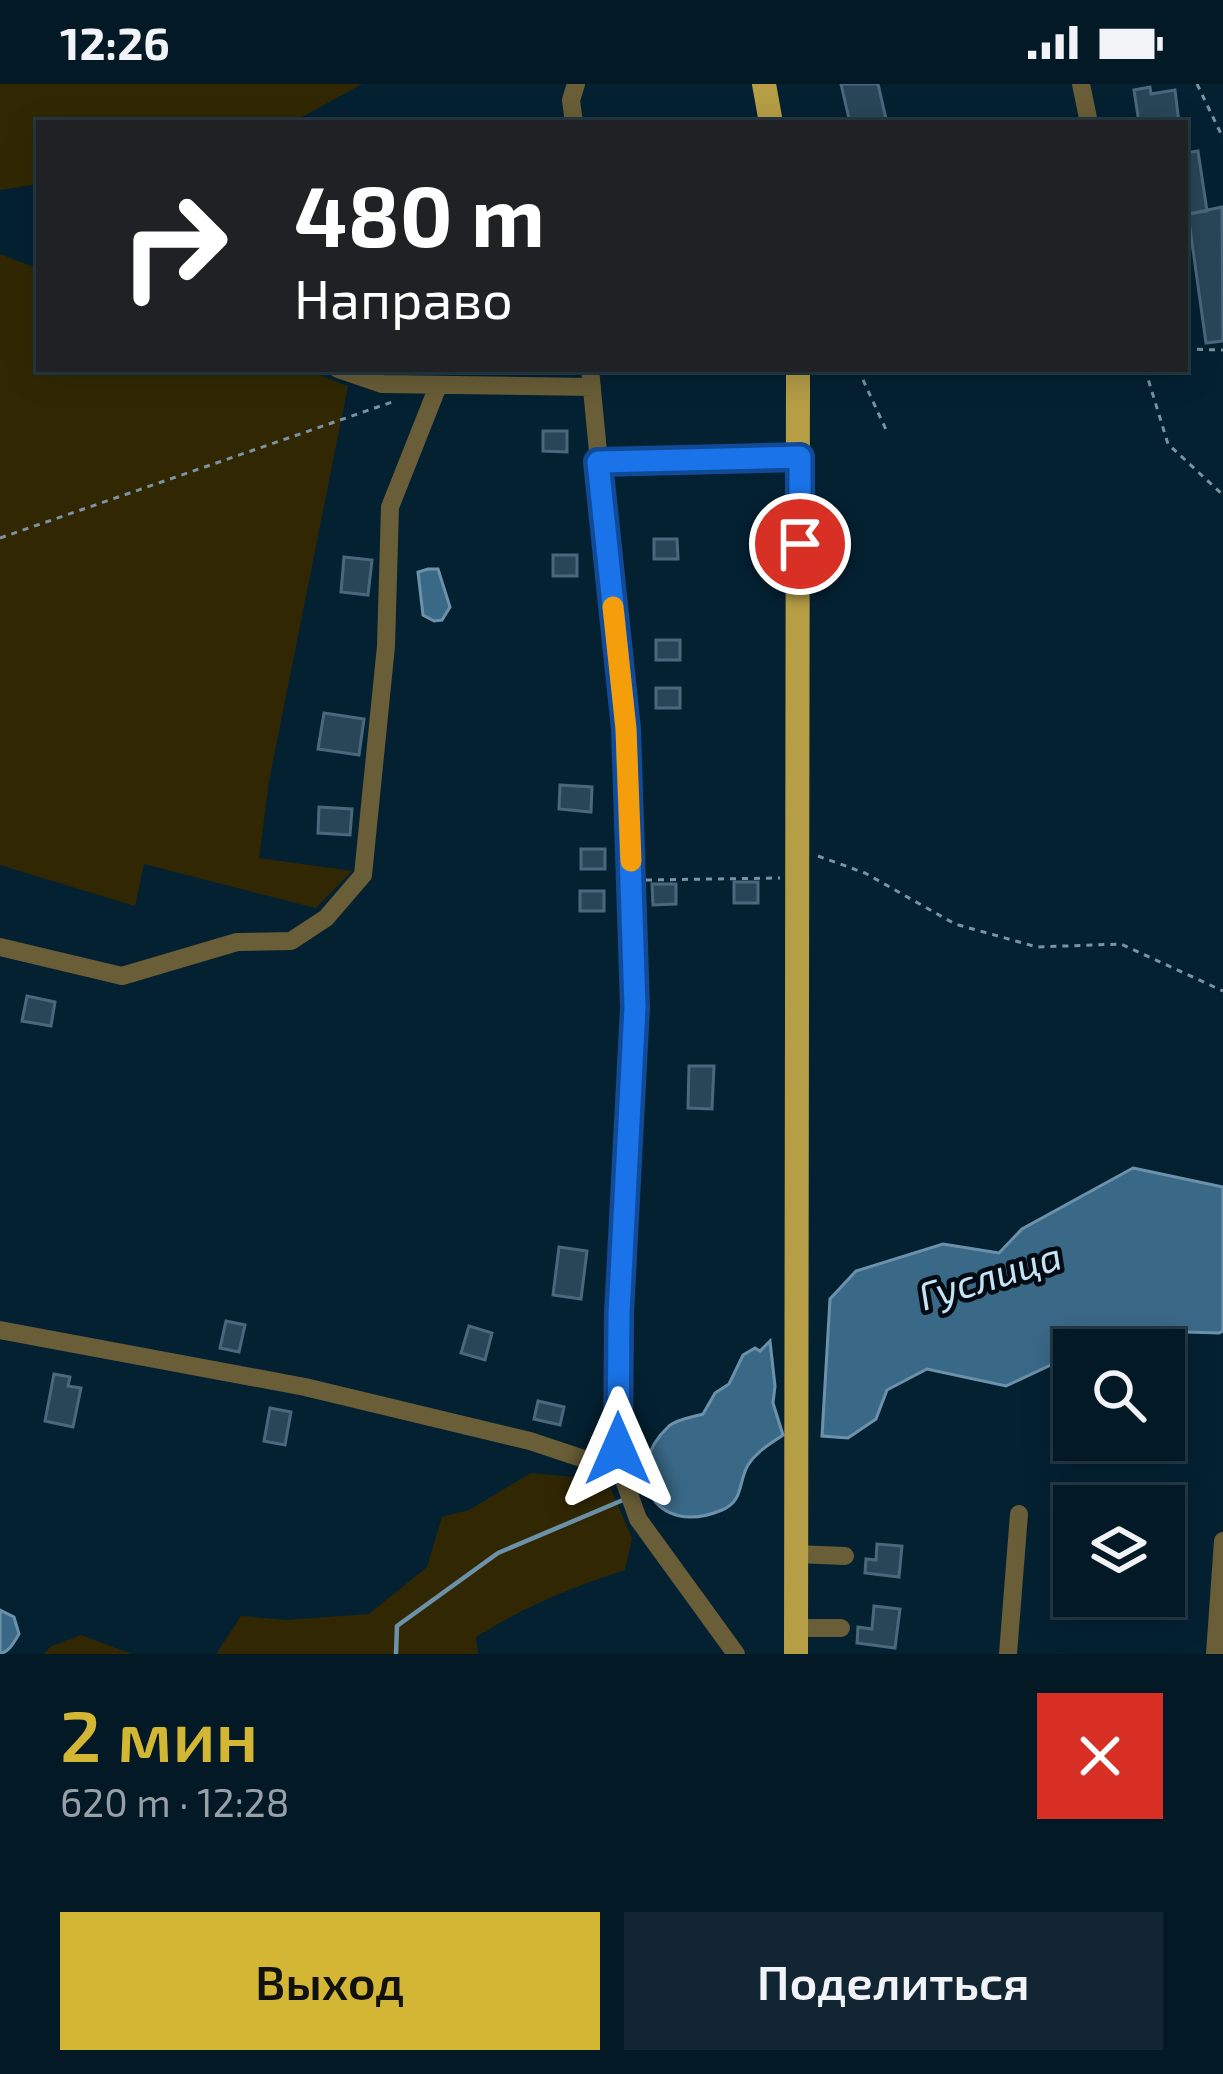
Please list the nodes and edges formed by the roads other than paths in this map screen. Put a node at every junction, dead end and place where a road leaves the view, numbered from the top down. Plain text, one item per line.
1 (576, 84) edge
2 (764, 84) edge
3 (1081, 84) edge
4 (574, 120) edge
5 (770, 120) edge
6 (1088, 120) edge
7 (347, 372) edge
8 (798, 372) edge
9 (414, 377) edge
10 (591, 378) edge
11 (438, 386) junction
12 (800, 457) junction
13 (598, 462) junction
14 (0, 947) edge
15 (0, 1330) edge
16 (623, 1473) junction
17 (1018, 1514) dead end
18 (1223, 1540) edge
19 (796, 1554) junction
20 (845, 1556) dead end
21 (841, 1628) dead end
22 (796, 1641) edge
23 (736, 1654) edge
24 (1008, 1654) edge
25 (1215, 1654) edge

1 - 4 street
2 - 5 main road
3 - 6 street
7 - 9 street
8 - 12 main road
9 - 11 street
10 - 11 street
10 - 13 street
11 - 14 street
12 - 13 street
12 - 19 main road
13 - 16 street
15 - 16 street
16 - 23 street
17 - 24 street
18 - 25 street
19 - 20 street
19 - 22 main road
21 - 22 street

